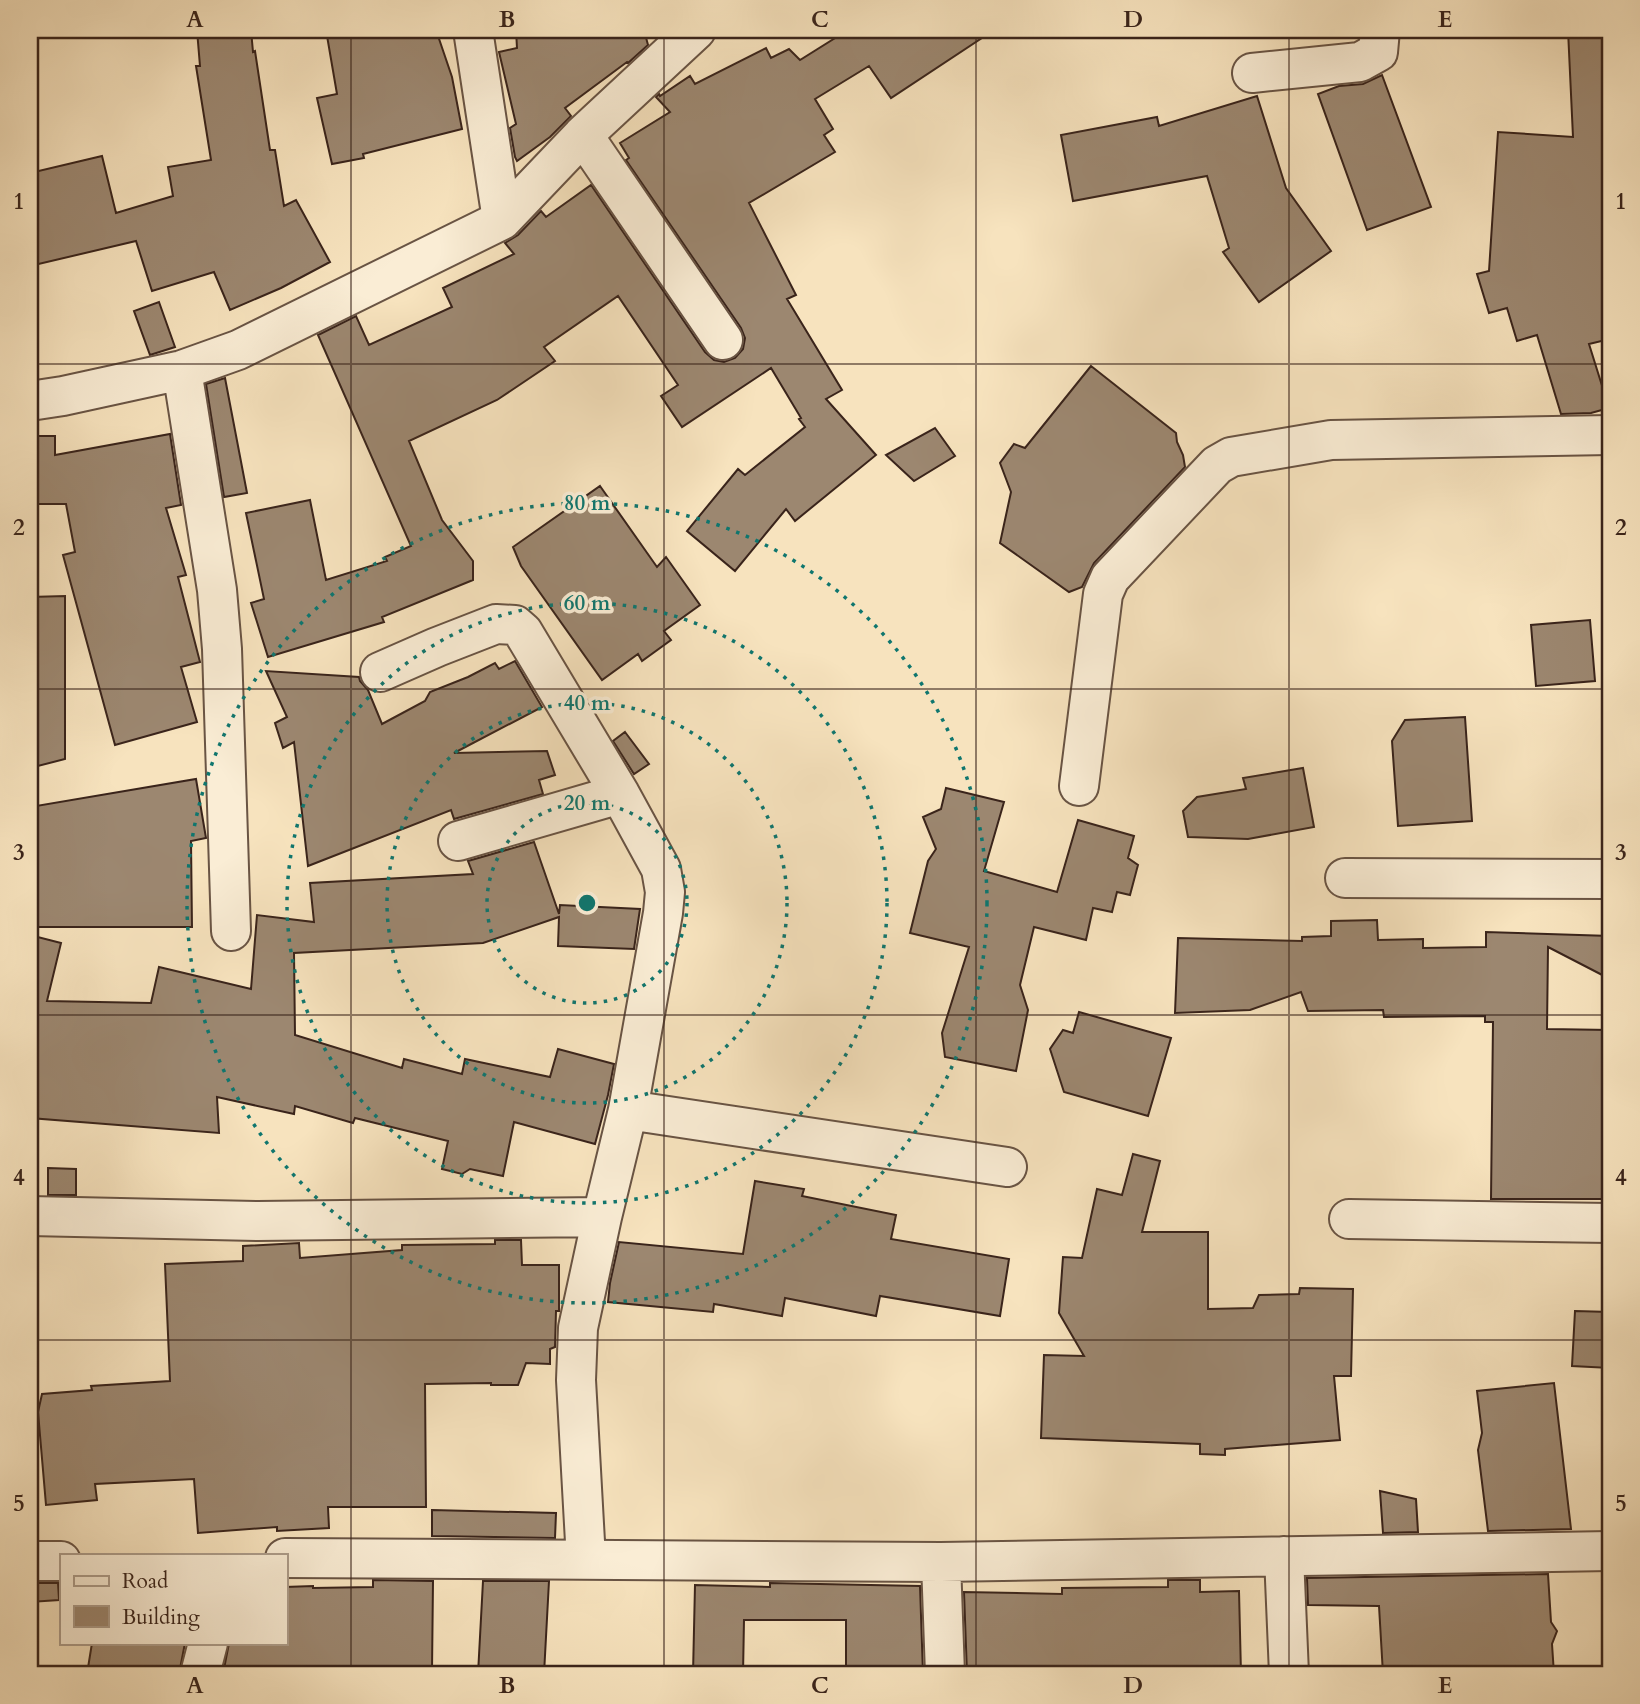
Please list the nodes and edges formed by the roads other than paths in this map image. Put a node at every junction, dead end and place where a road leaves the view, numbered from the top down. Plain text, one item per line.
1 (474, 30) edge
2 (696, 30) edge
3 (1380, 30) edge
4 (1252, 73) dead end
5 (583, 135) junction
6 (502, 220) junction
7 (723, 340) dead end
8 (182, 370) junction
9 (30, 401) edge
10 (1610, 435) edge
11 (380, 672) dead end
12 (1079, 786) dead end
13 (620, 794) junction
14 (458, 841) dead end
15 (1345, 878) dead end
16 (1610, 879) edge
17 (231, 931) dead end
18 (628, 1110) junction
19 (1007, 1167) dead end
20 (30, 1216) edge
21 (602, 1217) junction
22 (1349, 1219) dead end
23 (1610, 1223) edge
24 (1610, 1551) edge
25 (1284, 1556) junction
26 (287, 1558) edge
27 (586, 1560) junction
28 (60, 1561) edge
29 (30, 1562) edge
30 (941, 1562) junction
31 (208, 1644) edge
32 (200, 1674) edge
33 (944, 1674) edge
34 (1289, 1674) edge

1 - 6 street
2 - 5 street
3 - 4 street
5 - 6 street
5 - 7 street
6 - 8 street
8 - 9 street
8 - 17 street
10 - 12 street
11 - 13 street
13 - 14 street
13 - 18 street
15 - 16 street
18 - 19 street
18 - 21 street
20 - 21 street
21 - 27 street
22 - 23 street
24 - 25 street
25 - 30 street
25 - 34 street
26 - 27 street
27 - 30 street
28 - 29 street
30 - 33 street
31 - 32 street

